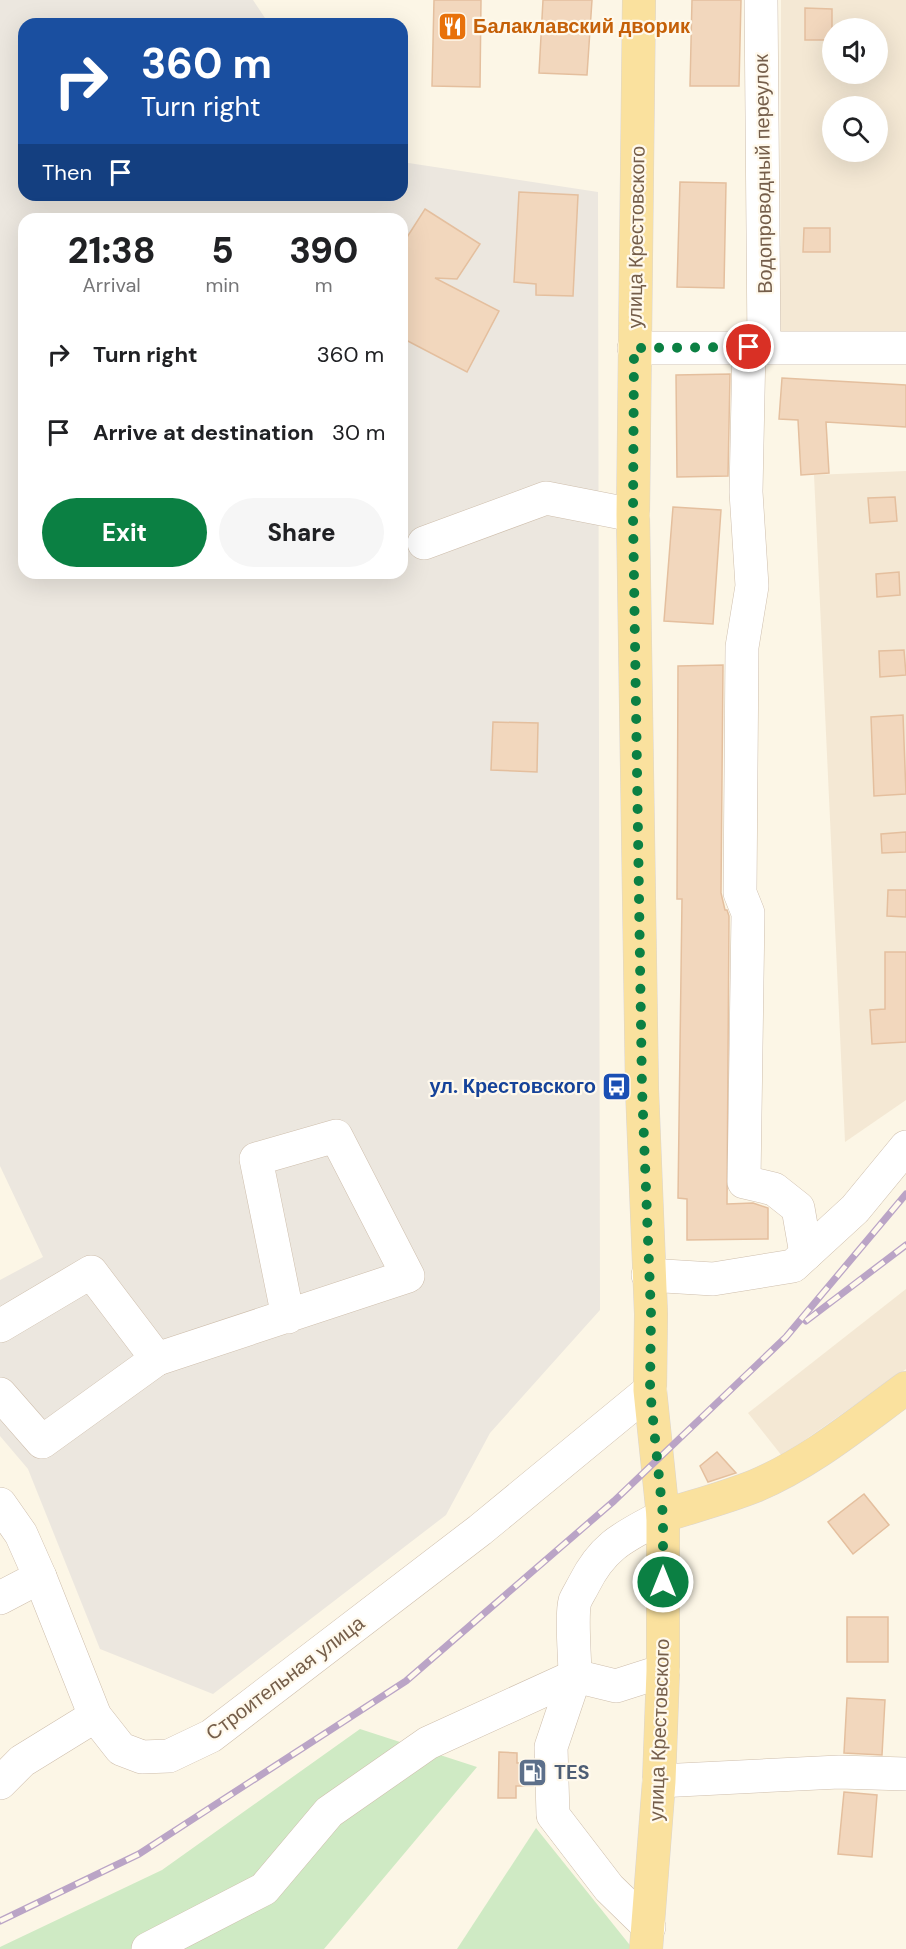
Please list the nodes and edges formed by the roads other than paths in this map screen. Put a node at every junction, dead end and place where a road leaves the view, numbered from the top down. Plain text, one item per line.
1 (639, 0) edge
2 (761, 0) edge
3 (634, 348) junction
4 (757, 348) junction
5 (906, 348) edge
6 (633, 515) junction
7 (424, 543) dead end
8 (906, 1147) edge
9 (806, 1254) junction
10 (648, 1275) junction
11 (288, 1317) junction
12 (0, 1326) edge
13 (157, 1359) junction
14 (906, 1388) edge
15 (650, 1390) junction
16 (0, 1394) edge
17 (0, 1504) edge
18 (663, 1516) junction
19 (40, 1577) junction
20 (0, 1598) edge
21 (663, 1671) junction
22 (575, 1676) junction
23 (95, 1716) junction
24 (906, 1774) edge
25 (659, 1781) junction
26 (0, 1783) edge
27 (647, 1938) edge
28 (148, 1949) edge

1 - 3 main road, улица Крестовского
2 - 4 street, Водопроводный переулок
3 - 4 street
3 - 6 main road, улица Крестовского
4 - 5 street
4 - 9 street, Водопроводный переулок
6 - 7 street
6 - 10 main road, улица Крестовского
8 - 9 street
9 - 10 street
10 - 15 main road, улица Крестовского
11 - 11 street
11 - 13 street
12 - 13 street
13 - 16 street
14 - 18 main road
15 - 18 main road, улица Крестовского
15 - 23 street, Строительная улица
17 - 19 street, Строительная улица
18 - 21 main road, улица Крестовского
18 - 22 street
19 - 20 street
19 - 23 street, Строительная улица
21 - 22 street
21 - 25 main road, улица Крестовского
22 - 27 street
22 - 28 street
23 - 26 street
24 - 25 street
25 - 27 main road, улица Крестовского

